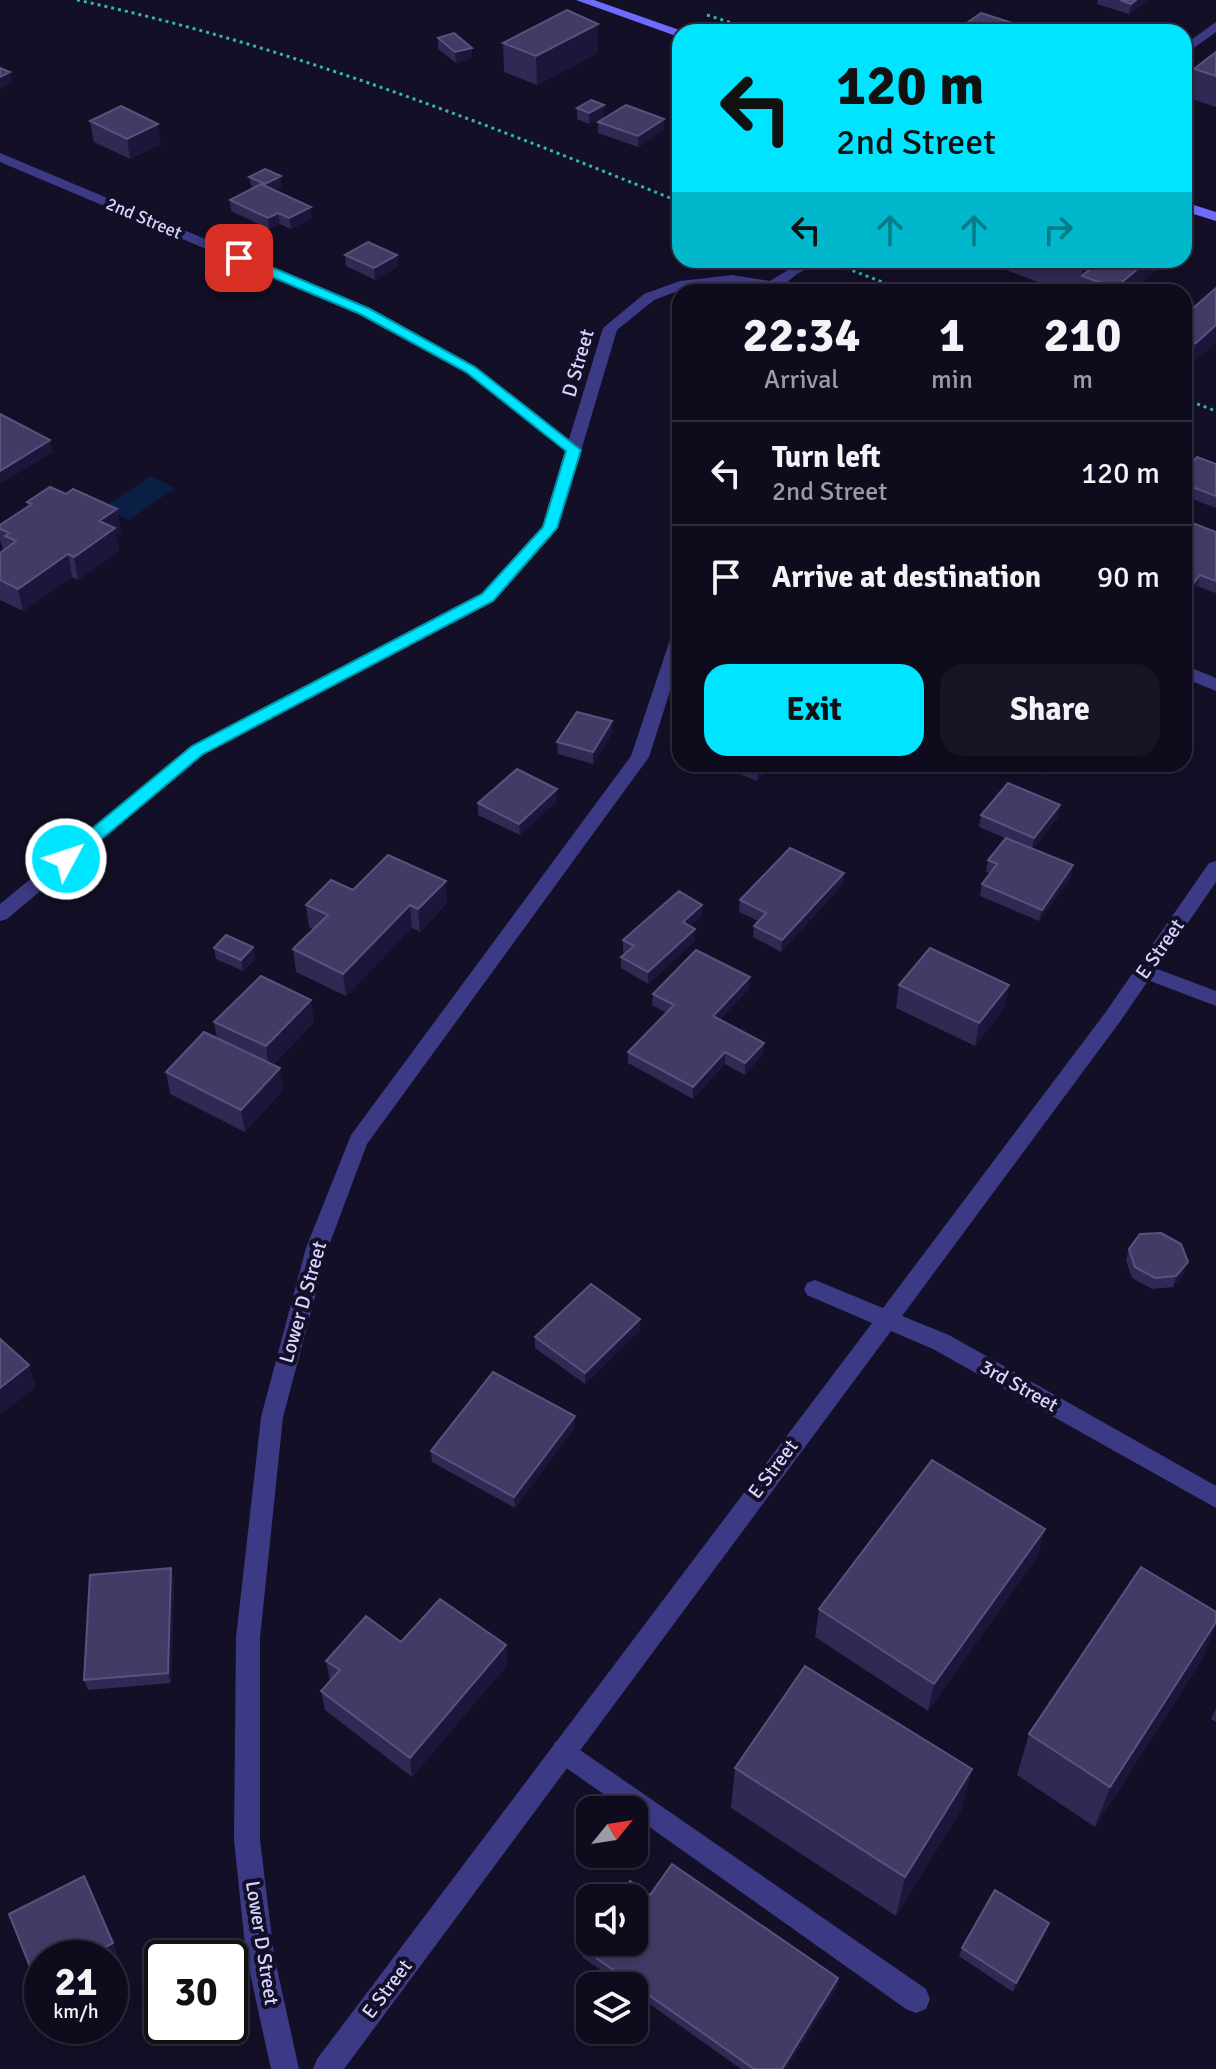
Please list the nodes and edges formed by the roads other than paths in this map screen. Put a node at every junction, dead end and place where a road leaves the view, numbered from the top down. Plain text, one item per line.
1 (582, 0) edge
2 (1216, 26) edge
3 (672, 30) edge
4 (1192, 45) edge
5 (0, 157) edge
6 (1192, 209) edge
7 (1216, 217) edge
8 (804, 268) edge
9 (689, 284) edge
10 (750, 284) edge
11 (781, 284) edge
12 (672, 288) edge
13 (574, 450) junction
14 (672, 659) edge
15 (1192, 674) edge
16 (1216, 685) edge
17 (1216, 868) edge
18 (0, 914) edge
19 (1144, 971) junction
20 (1216, 999) edge
21 (815, 1289) dead end
22 (884, 1319) junction
23 (1216, 1498) edge
24 (564, 1751) junction
25 (916, 1999) dead end
26 (285, 2069) edge
27 (327, 2069) edge

1 - 3 main road
2 - 4 street
5 - 13 street, 2nd Street
6 - 7 main road
8 - 11 street, D Street
9 - 10 street, D Street
12 - 13 street, D Street
13 - 18 street, D Street
14 - 26 street, Lower D Street
15 - 16 street
17 - 19 street, E Street
19 - 20 street
19 - 22 street, E Street
21 - 22 street, 3rd Street
22 - 23 street, 3rd Street
22 - 24 street, E Street
24 - 25 street
24 - 27 street, E Street

